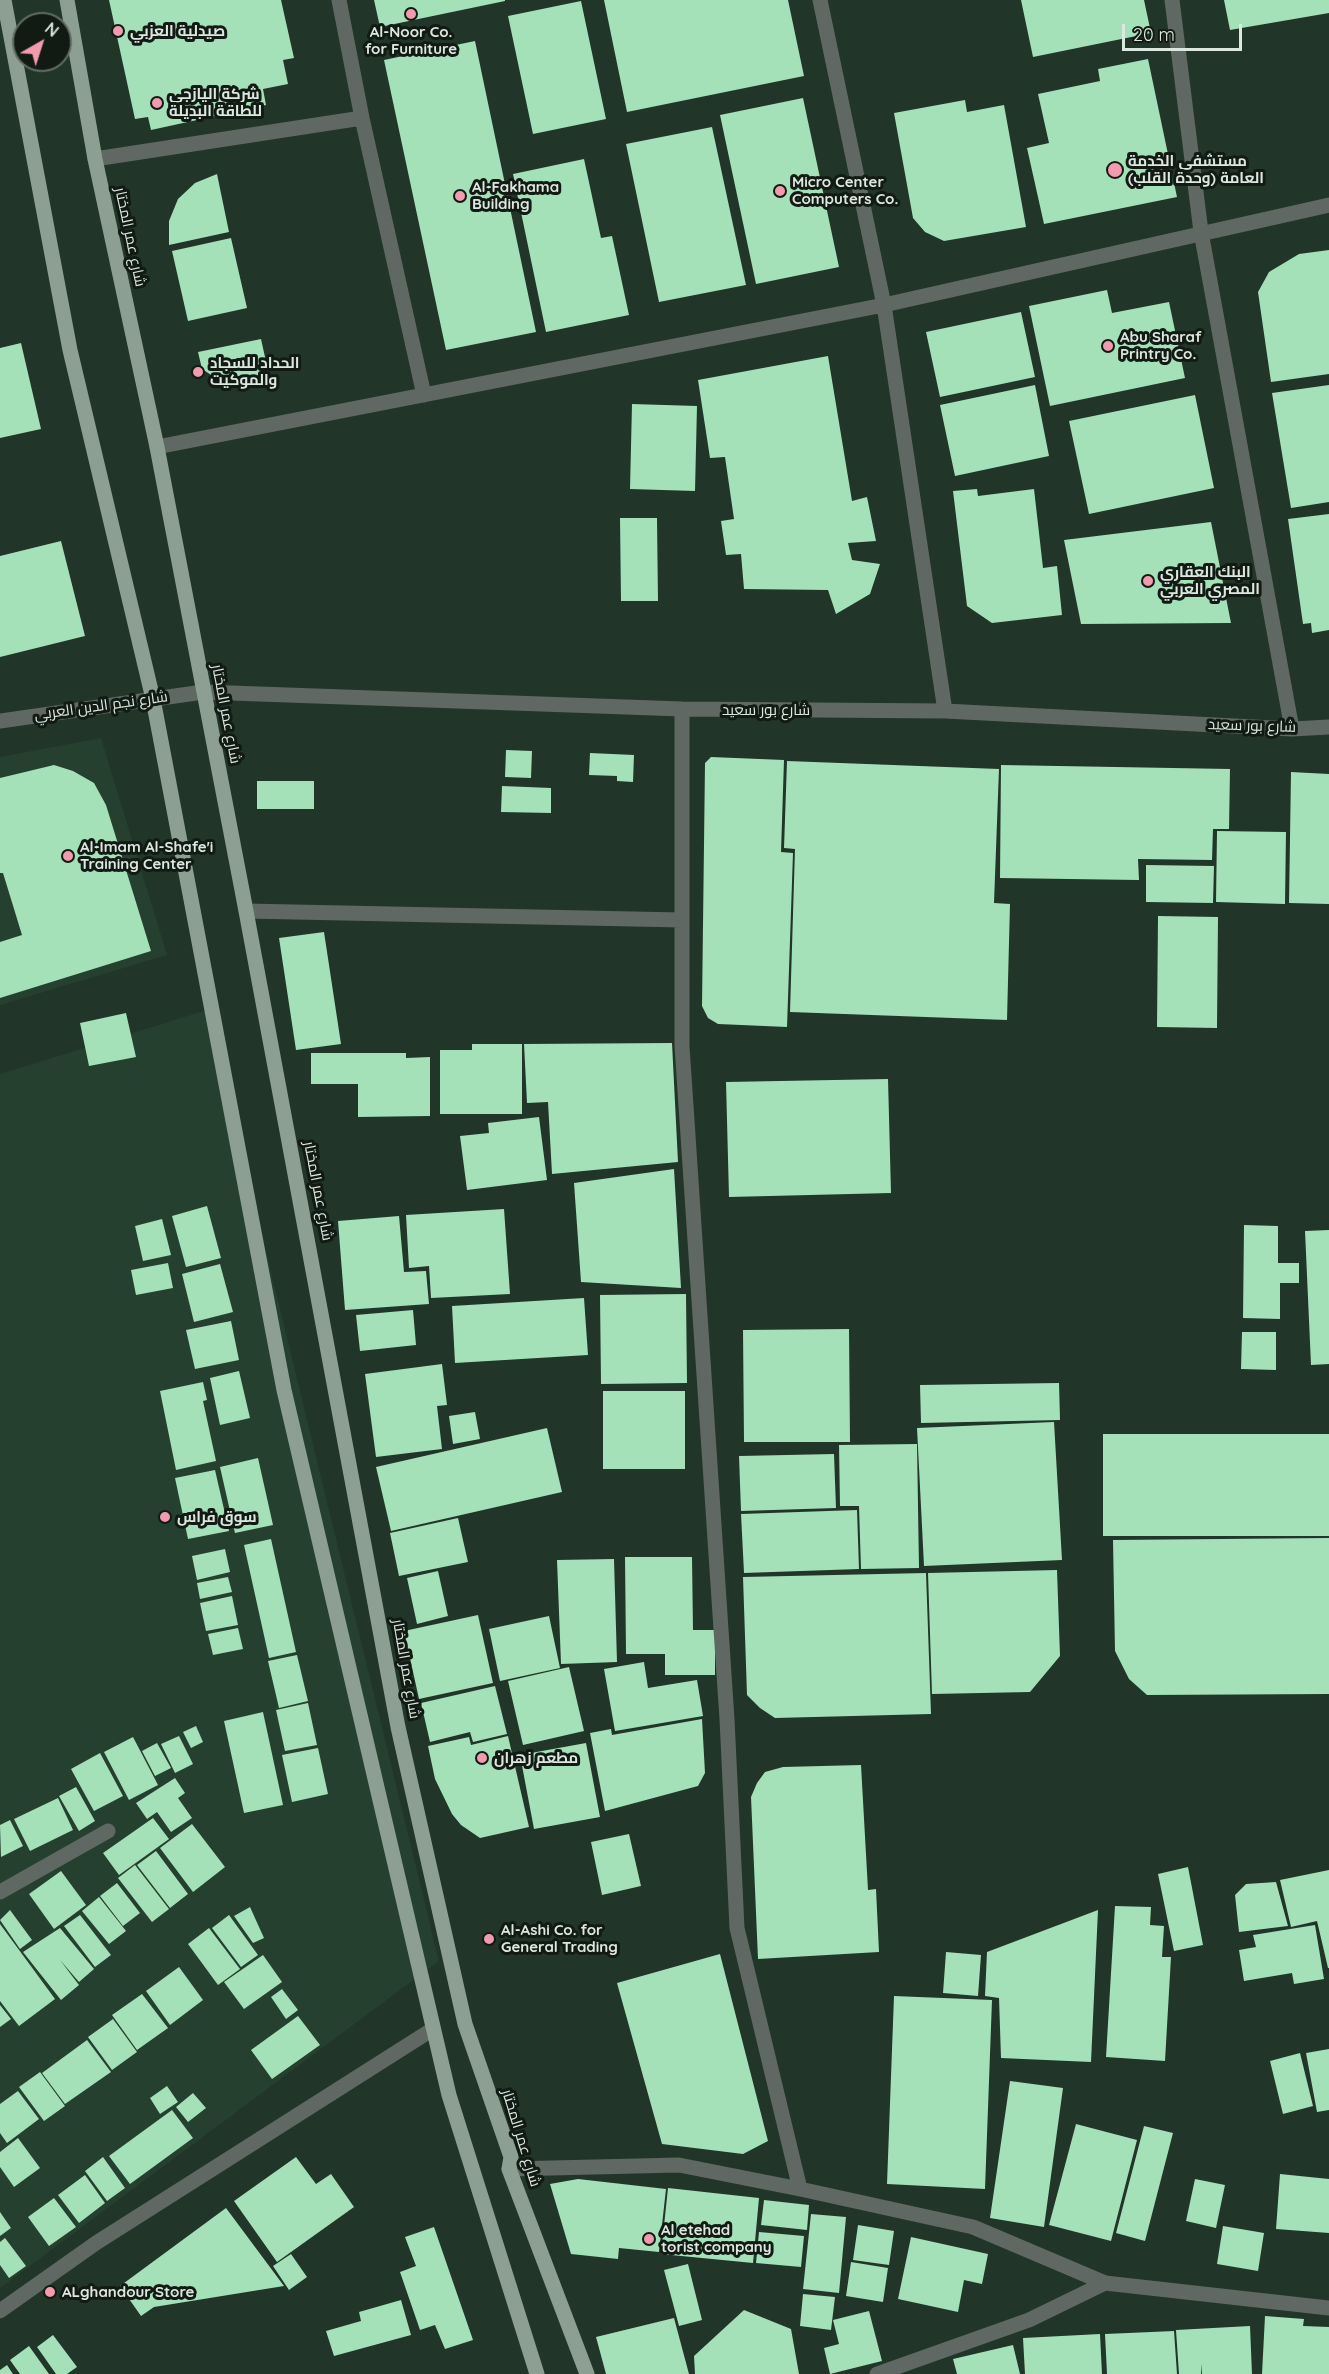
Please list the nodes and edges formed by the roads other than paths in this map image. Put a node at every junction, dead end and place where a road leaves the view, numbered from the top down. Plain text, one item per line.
1 (4, 0) edge
2 (66, 0) edge
3 (339, 0) edge
4 (820, 0) edge
5 (1172, 0) edge
6 (362, 118) junction
7 (95, 159) junction
8 (1329, 205) edge
9 (1201, 232) junction
10 (884, 305) junction
11 (424, 395) junction
12 (156, 447) junction
13 (203, 692) junction
14 (153, 699) junction
15 (682, 709) junction
16 (945, 711) junction
17 (0, 721) edge
18 (1329, 727) edge
19 (1292, 729) junction
20 (246, 911) junction
21 (682, 920) junction
22 (108, 1831) dead end
23 (0, 1892) edge
24 (433, 2029) junction
25 (509, 2169) junction
26 (800, 2189) junction
27 (1105, 2283) junction
28 (1329, 2308) edge
29 (0, 2311) edge
30 (537, 2374) edge
31 (587, 2374) edge
32 (877, 2374) edge

1 - 14 main road
2 - 7 main road, شارع عمر المختار
3 - 6 street
4 - 10 street
5 - 9 street
6 - 7 street
6 - 11 street
7 - 12 main road, شارع عمر المختار
8 - 9 street
9 - 10 street
9 - 19 street
10 - 11 street
10 - 16 street
11 - 12 street
12 - 13 main road, شارع عمر المختار
13 - 14 street, شارع نجم الدين العربي
13 - 15 street, شارع بور سعيد
13 - 20 main road, شارع عمر المختار
14 - 17 street, شارع نجم الدين العربي
14 - 24 main road
15 - 16 street, شارع بور سعيد
15 - 21 street
16 - 19 street, شارع بور سعيد
18 - 19 street, شارع بور سعيد
20 - 21 street
20 - 25 main road, شارع عمر المختار
21 - 26 street
22 - 23 street
24 - 29 street
24 - 30 main road
25 - 26 street
25 - 31 main road, شارع عمر المختار
26 - 27 street
27 - 28 street
27 - 32 street

